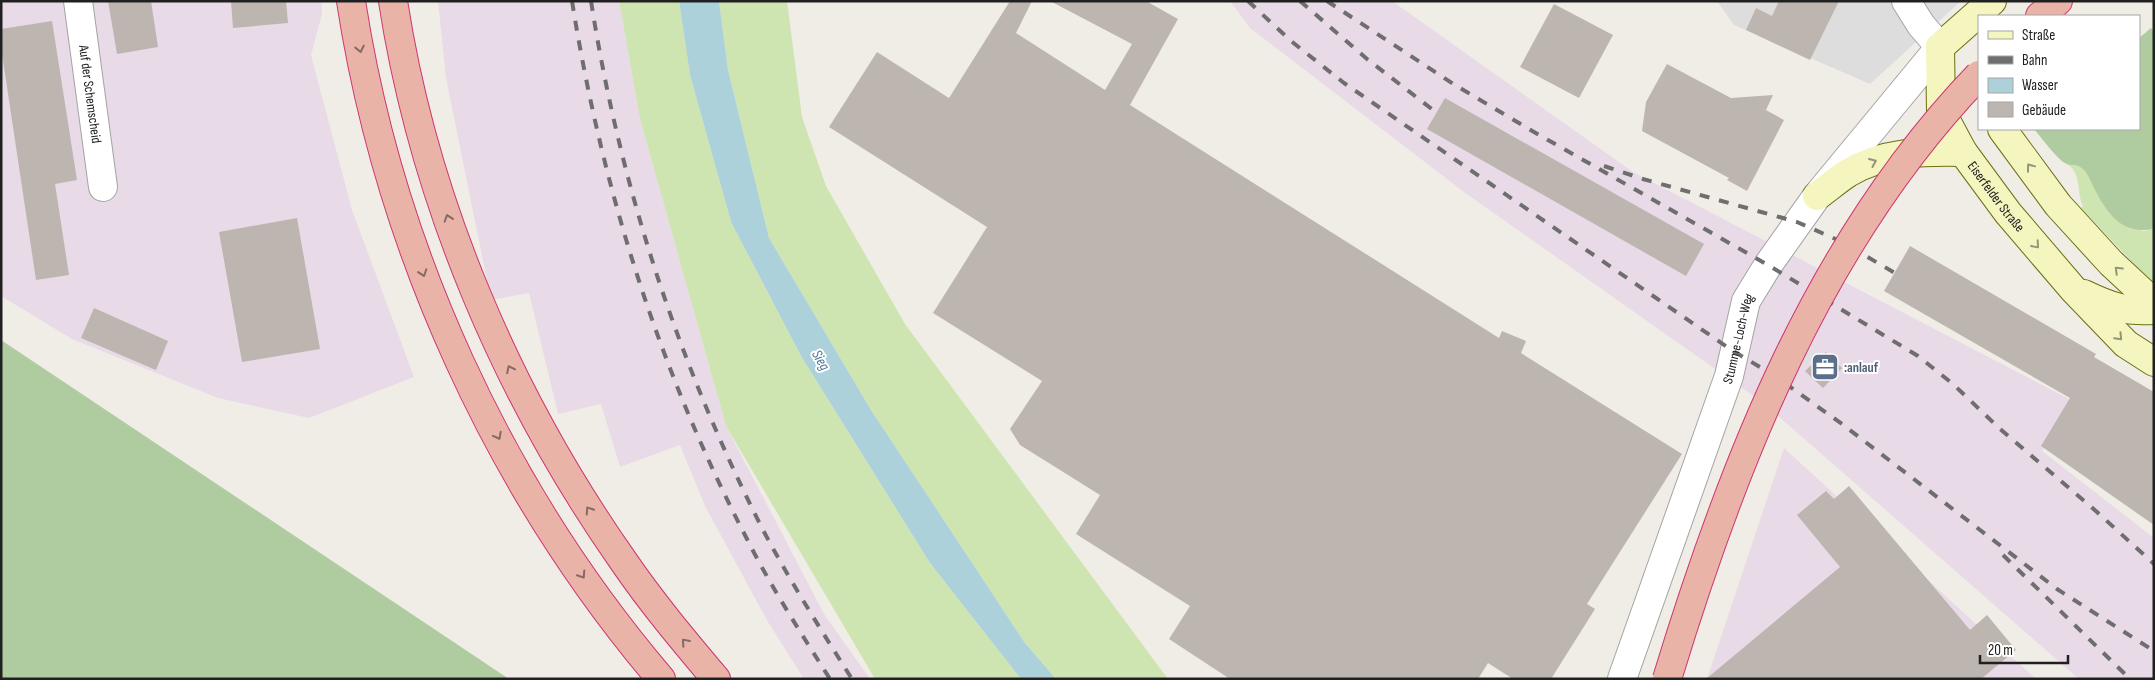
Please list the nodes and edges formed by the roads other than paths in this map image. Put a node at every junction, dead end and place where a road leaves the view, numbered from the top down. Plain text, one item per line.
1 (78, 1) edge
2 (351, 1) edge
3 (393, 1) edge
4 (1906, 1) edge
5 (1992, 1) edge
6 (2058, 1) edge
7 (2041, 15) edge
8 (1940, 47) junction
9 (1978, 76) edge
10 (1978, 97) edge
11 (2003, 130) edge
12 (1963, 152) junction
13 (103, 187) dead end
14 (1817, 196) junction
15 (2074, 289) junction
16 (2154, 304) edge
17 (2154, 310) edge
18 (2154, 362) edge
19 (661, 679) edge
20 (716, 679) edge
21 (1622, 679) edge
22 (1667, 679) edge

1 - 13 street, Auf der Schemscheid
2 -> 19 highway
20 -> 3 highway
4 - 8 street
5 - 8 main road
6 - 7 highway
8 - 10 main road
8 - 12 main road, Eiserfelder Straße
8 - 14 street, Stumme-Loch-Weg
9 - 22 highway, bridge
16 -> 11 main road
14 -> 12 main road
12 -> 15 main road, Eiserfelder Straße
14 - 21 street, Stumme-Loch-Weg
15 - 17 main road
15 -> 18 main road, Eiserfelder Straße

